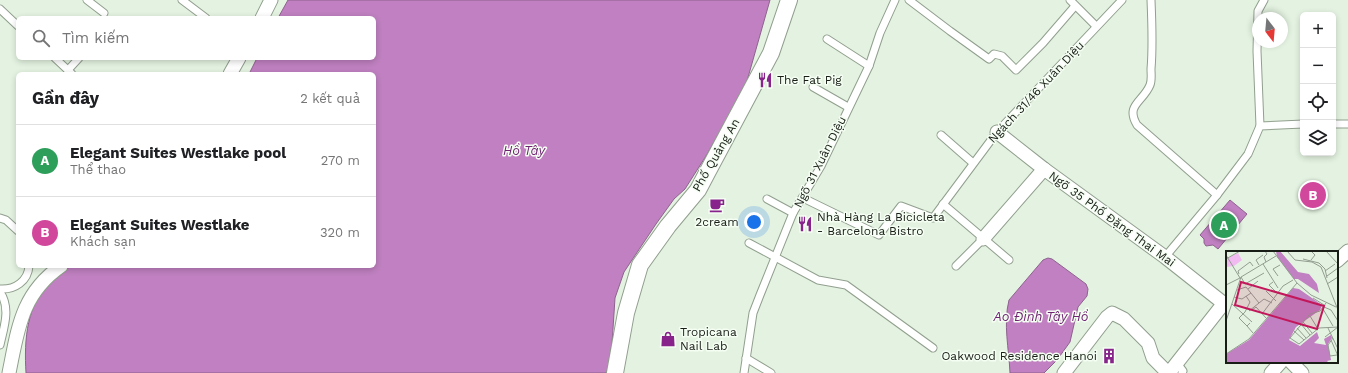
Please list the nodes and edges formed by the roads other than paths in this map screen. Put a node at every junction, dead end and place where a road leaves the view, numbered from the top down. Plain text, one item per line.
1 (87, 0) edge
2 (182, 0) edge
3 (271, 0) edge
4 (789, 0) edge
5 (895, 0) edge
6 (909, 0) edge
7 (1070, 0) edge
8 (1122, 0) edge
9 (1151, 0) edge
10 (1264, 0) edge
11 (1075, 6) junction
12 (0, 10) edge
13 (104, 13) dead end
14 (203, 16) edge
15 (263, 16) edge
16 (16, 24) edge
17 (1096, 26) junction
18 (827, 39) dead end
19 (57, 60) edge
20 (78, 60) edge
21 (238, 60) edge
22 (868, 66) junction
23 (70, 72) edge
24 (231, 72) edge
25 (813, 87) dead end
26 (848, 106) junction
27 (1300, 124) edge
28 (1336, 124) edge
29 (1348, 124) edge
30 (1260, 126) junction
31 (997, 132) junction
32 (941, 136) dead end
33 (973, 163) junction
34 (1044, 169) junction
35 (1217, 195) junction
36 (803, 198) junction
37 (767, 199) dead end
38 (943, 204) junction
39 (794, 214) junction
40 (0, 218) edge
41 (16, 229) edge
42 (983, 239) junction
43 (749, 243) dead end
44 (1348, 251) edge
45 (1165, 257) junction
46 (776, 258) junction
47 (1009, 260) dead end
48 (1338, 260) edge
49 (956, 266) dead end
50 (28, 268) edge
51 (58, 268) edge
52 (0, 290) edge
53 (1225, 305) edge
54 (0, 345) edge
55 (933, 348) dead end
56 (746, 358) junction
57 (1280, 363) edge
58 (1292, 363) edge
59 (1174, 371) edge
60 (9, 373) edge
61 (616, 373) edge
62 (744, 373) edge
63 (772, 373) edge
64 (1064, 373) edge
65 (1271, 373) edge
66 (1302, 373) edge

1 - 13 lane
2 - 14 lane
3 - 15 street
4 - 61 street, Phố Quảng An
5 - 22 lane, Ngõ 31 Xuân Diệu
6 - 11 lane
7 - 11 lane
8 - 17 lane, Ngách 31/46 Xuân Diệu
9 - 35 lane
10 - 30 lane
11 - 17 lane
12 - 16 lane
17 - 31 lane, Ngách 31/46 Xuân Diệu
18 - 22 lane
19 - 23 lane
20 - 23 lane
21 - 24 street
22 - 26 lane, Ngõ 31 Xuân Diệu
25 - 26 lane
26 - 36 lane, Ngõ 31 Xuân Diệu
27 - 30 lane
28 - 29 lane
30 - 35 lane
31 - 33 lane, Ngách 31/46 Xuân Diệu
31 - 34 street, Ngõ 35 Phố Đặng Thai Mai
32 - 33 lane
33 - 38 lane, Ngách 31/46 Xuân Diệu
34 - 42 street
34 - 45 street, Ngõ 35 Phố Đặng Thai Mai
35 - 45 lane
36 - 38 lane, Ngách 31/46 Xuân Diệu
36 - 39 lane, Ngõ 31 Xuân Diệu
37 - 39 lane
38 - 42 lane
39 - 46 lane, Ngõ 31 Xuân Diệu
40 - 41 lane
42 - 47 lane
42 - 49 lane
43 - 46 lane
44 - 48 street
45 - 53 street, Ngõ 35 Phố Đặng Thai Mai
46 - 55 lane
46 - 56 lane, Ngõ 31 Xuân Diệu
50 - 52 lane
51 - 60 street
52 - 54 lane
53 - 59 street
56 - 62 lane, Ngõ 31 Xuân Diệu
56 - 63 lane
57 - 65 street
58 - 66 street
59 - 64 street

